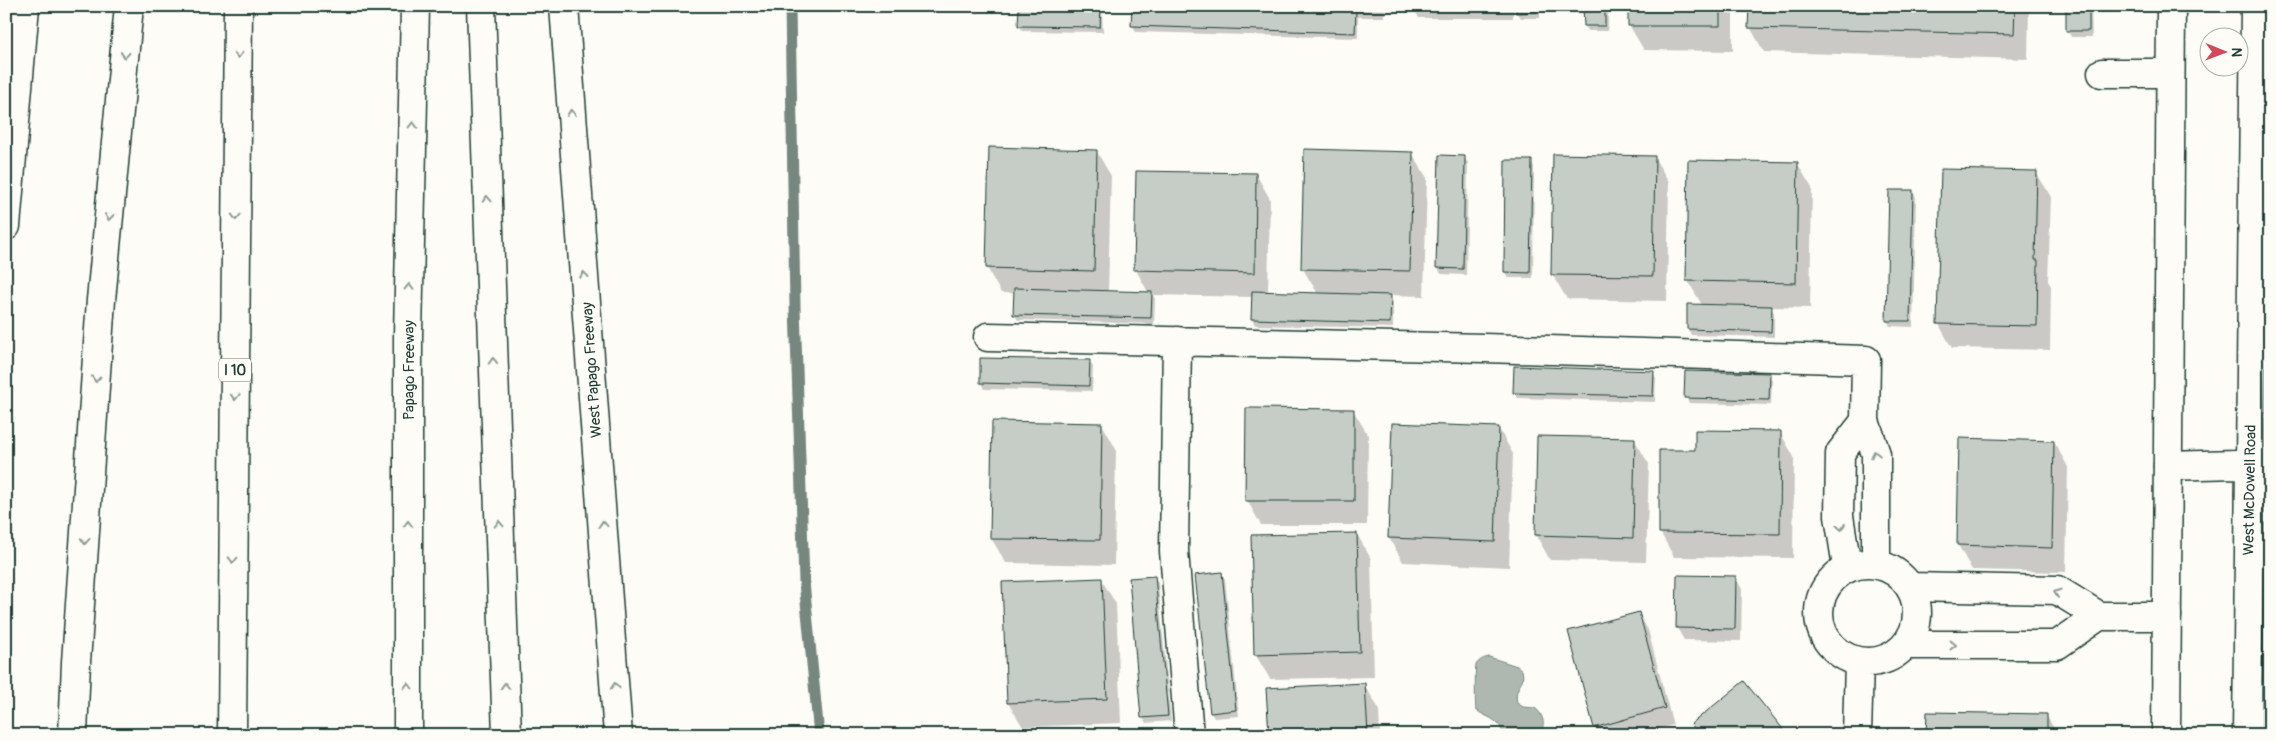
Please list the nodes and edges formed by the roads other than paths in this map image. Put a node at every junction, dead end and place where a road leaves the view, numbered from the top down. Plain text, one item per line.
1 (15, 6) edge
2 (25, 6) edge
3 (129, 6) edge
4 (238, 6) edge
5 (415, 6) edge
6 (481, 6) edge
7 (564, 6) edge
8 (2171, 6) edge
9 (2255, 6) edge
10 (6, 69) edge
11 (2102, 73) dead end
12 (2170, 73) junction
13 (6, 226) edge
14 (988, 337) dead end
15 (1177, 342) junction
16 (1865, 421) junction
17 (2260, 463) edge
18 (2168, 466) junction
19 (1876, 564) junction
20 (1847, 567) junction
21 (1910, 587) junction
22 (2099, 616) junction
23 (2168, 616) junction
24 (1905, 645) junction
25 (1859, 662) junction
26 (73, 735) edge
27 (232, 735) edge
28 (408, 735) edge
29 (507, 735) edge
30 (618, 735) edge
31 (1189, 735) edge
32 (1856, 735) edge
33 (2166, 735) edge
34 (2247, 735) edge

1 - 10 main road
2 - 13 main road
3 -> 26 main road
4 -> 27 main road, I 10
28 -> 5 main road, Papago Freeway
29 -> 6 main road
30 -> 7 main road, West Papago Freeway
8 - 12 main road
9 - 17 main road, West McDowell Road
11 - 12 main road
12 - 18 main road
14 - 15 main road
15 - 16 main road
15 - 31 main road
19 -> 16 main road
16 -> 20 main road
17 - 18 main road
17 - 34 main road, West McDowell Road
18 - 23 main road
19 - 20 main road
19 - 21 main road
20 - 25 main road
22 -> 21 main road
21 - 24 main road
22 - 23 main road
24 -> 22 main road
23 - 33 main road
24 - 25 main road
25 - 32 main road

